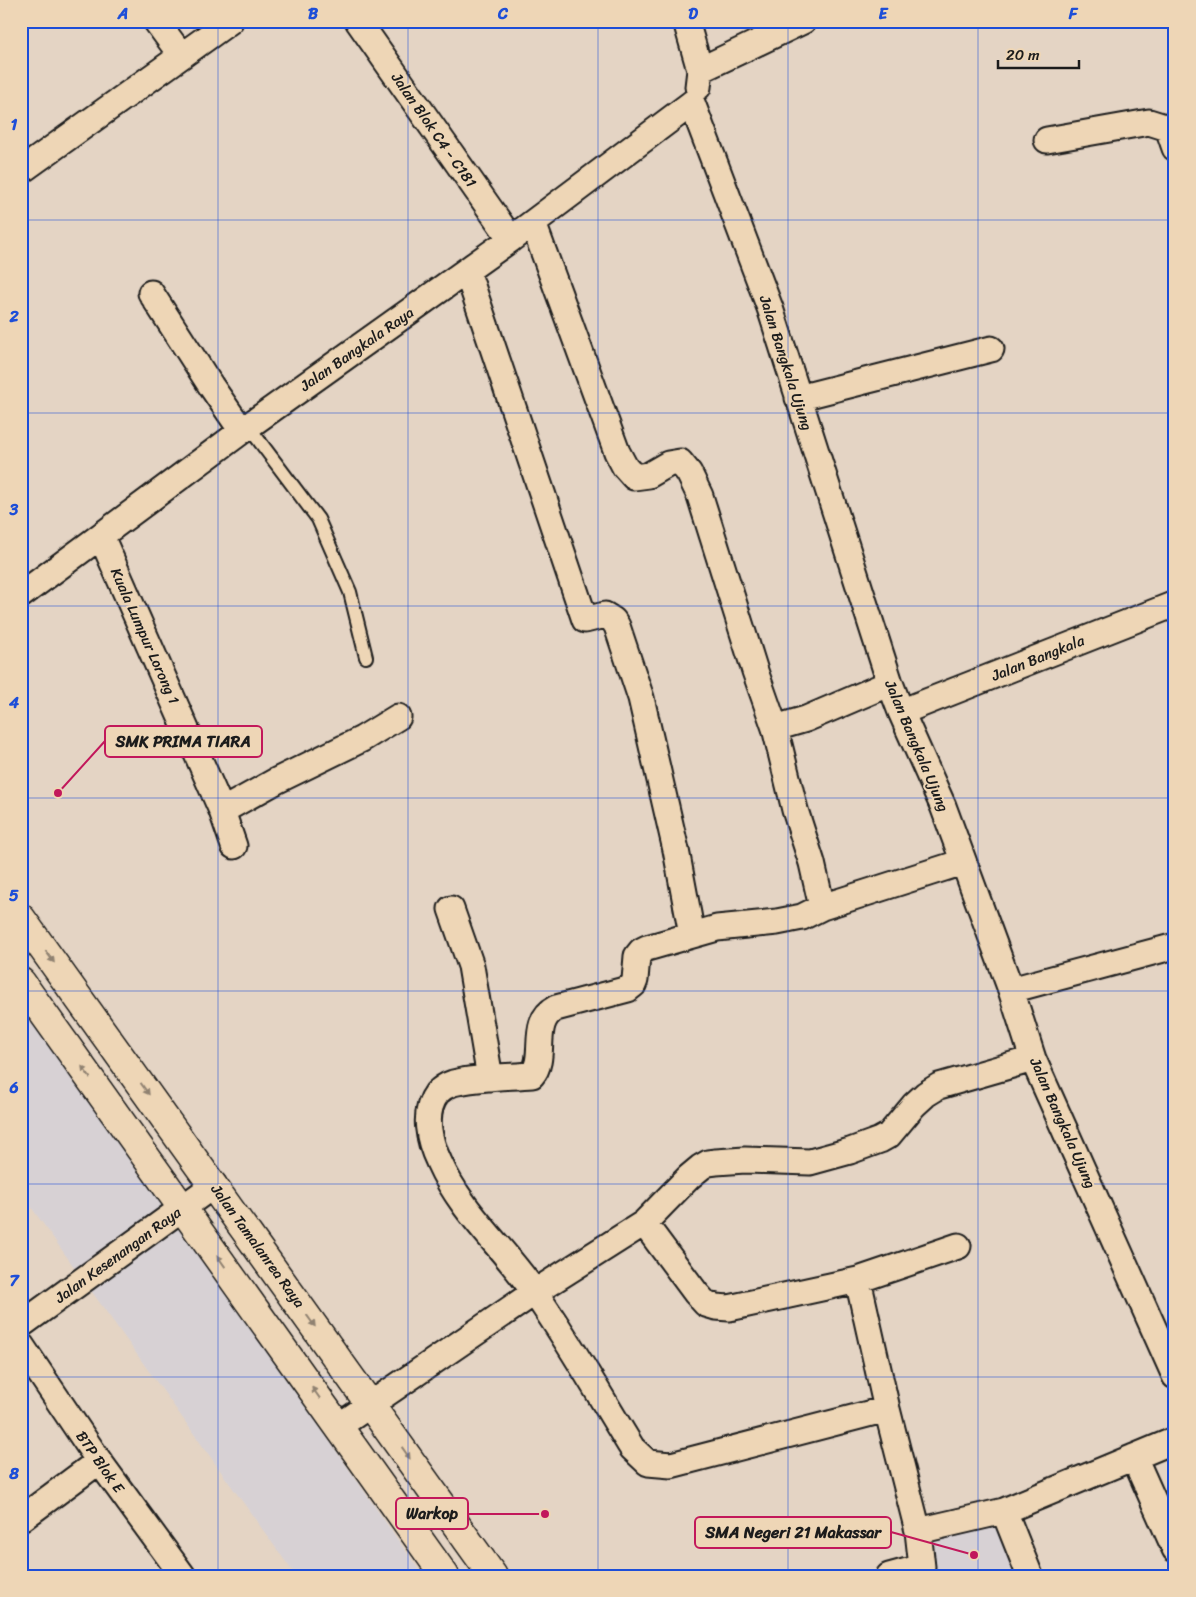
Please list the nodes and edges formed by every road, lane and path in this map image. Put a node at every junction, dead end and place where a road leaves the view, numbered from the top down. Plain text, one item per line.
1 (156, 21) edge
2 (230, 21) edge
3 (358, 21) edge
4 (686, 21) edge
5 (803, 21) edge
6 (181, 55) junction
7 (700, 70) junction
8 (692, 103) junction
9 (1047, 140) dead end
10 (1175, 148) edge
11 (21, 171) edge
12 (533, 223) junction
13 (511, 239) junction
14 (467, 271) junction
15 (151, 293) dead end
16 (991, 349) dead end
17 (798, 398) junction
18 (245, 428) junction
19 (101, 536) junction
20 (21, 595) edge
21 (1175, 604) edge
22 (366, 657) dead end
23 (890, 683) junction
24 (900, 712) junction
25 (398, 717) dead end
26 (775, 728) junction
27 (222, 811) junction
28 (234, 846) dead end
29 (963, 862) junction
30 (822, 907) junction
31 (451, 909) dead end
32 (21, 918) edge
33 (692, 935) junction
34 (1175, 946) edge
35 (21, 982) edge
36 (1011, 990) junction
37 (1033, 1059) junction
38 (490, 1078) junction
39 (214, 1185) junction
40 (184, 1208) junction
41 (644, 1223) junction
42 (958, 1246) dead end
43 (858, 1280) junction
44 (535, 1292) junction
45 (21, 1325) edge
46 (21, 1345) edge
47 (1174, 1370) edge
48 (371, 1404) junction
49 (886, 1409) junction
50 (339, 1426) junction
51 (1175, 1440) edge
52 (1134, 1457) junction
53 (99, 1461) junction
54 (1004, 1511) junction
55 (21, 1519) edge
56 (918, 1531) junction
57 (1175, 1549) edge
58 (923, 1571) edge
59 (183, 1576) edge
60 (445, 1576) edge
61 (493, 1576) edge
62 (889, 1576) edge
63 (1030, 1576) edge

1 - 6 street
2 - 6 street
3 - 13 street, Jalan Blok C4 - C181
4 - 7 street
5 - 7 street
6 - 11 street
7 - 8 street
8 - 12 street, Jalan Bangkala Raya
8 - 17 street, Jalan Bangkala Ujung
9 - 10 street
12 - 13 street, Jalan Bangkala Raya
12 - 26 street
13 - 14 street, Jalan Bangkala Raya
14 - 18 street, Jalan Bangkala Raya
14 - 33 street
15 - 18 street
16 - 17 street
17 - 23 street, Jalan Bangkala Ujung
18 - 19 street, Jalan Bangkala Raya
18 - 22 lane
19 - 20 street, Jalan Bangkala Raya
19 - 27 street, Kuala Lumpur Lorong 1
21 - 24 street, Jalan Bangkala
23 - 24 street, Jalan Bangkala Ujung
23 - 26 street
24 - 29 street, Jalan Bangkala Ujung
25 - 27 street
26 - 30 street
27 - 28 street, Kuala Lumpur Lorong 1
29 - 30 street
29 - 36 street, Jalan Bangkala Ujung
30 - 33 street
31 - 38 street
32 -> 39 main road, Jalan Tamalanrea Raya
33 - 38 street
34 - 36 street
40 -> 35 main road
36 - 37 street, Jalan Bangkala Ujung
37 - 41 street
37 - 47 street, Jalan Bangkala Ujung
38 - 44 street
39 - 40 street, Jalan Kesenangan Raya
39 -> 48 main road, Jalan Tamalanrea Raya
40 - 45 street, Jalan Kesenangan Raya
50 -> 40 main road
41 - 43 street
41 - 44 street
42 - 43 street
43 - 49 street
44 - 48 street
44 - 49 street
46 - 53 street, BTP Blok E
48 - 50 street
48 -> 61 main road, Jalan Tamalanrea Raya
49 - 56 street
50 - 60 main road
51 - 52 street
52 - 54 street
52 - 57 street
53 - 55 street
53 - 59 street, BTP Blok E
54 - 56 street
54 - 63 street
56 - 58 street
58 - 62 street

